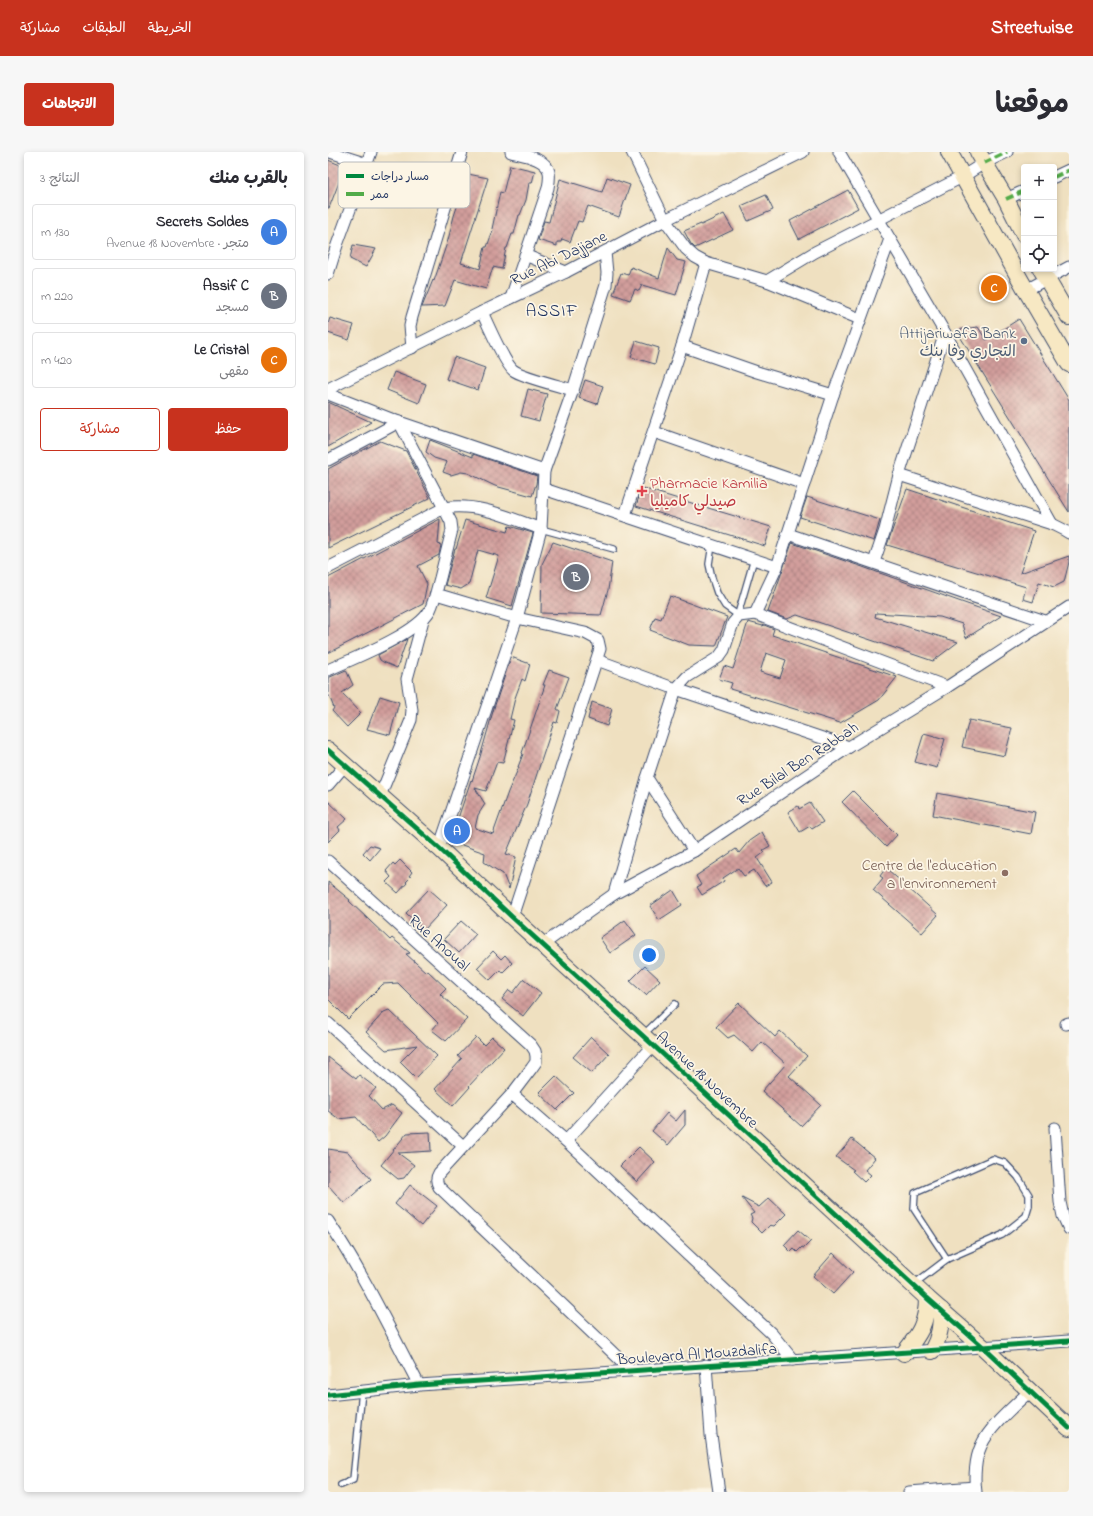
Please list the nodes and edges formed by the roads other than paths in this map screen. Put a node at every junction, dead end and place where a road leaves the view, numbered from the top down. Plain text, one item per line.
1 (330, 152) edge
2 (371, 152) edge
3 (462, 152) edge
4 (511, 152) edge
5 (632, 152) edge
6 (803, 152) edge
7 (840, 152) edge
8 (949, 152) edge
9 (1007, 152) edge
10 (981, 157) edge
11 (361, 162) edge
12 (368, 162) edge
13 (459, 162) edge
14 (1069, 170) edge
15 (1057, 176) edge
16 (962, 177) junction
17 (1021, 192) edge
18 (1006, 199) junction
19 (348, 208) edge
20 (445, 208) edge
21 (879, 219) junction
22 (665, 220) junction
23 (1021, 229) edge
24 (890, 239) junction
25 (332, 244) edge
26 (605, 252) junction
27 (525, 255) junction
28 (706, 263) junction
29 (1069, 267) edge
30 (566, 272) junction
31 (328, 274) edge
32 (1044, 274) edge
33 (766, 281) junction
34 (1026, 290) junction
35 (511, 298) junction
36 (482, 312) junction
37 (1069, 317) edge
38 (860, 320) junction
39 (945, 333) junction
40 (682, 346) junction
41 (412, 348) junction
42 (1069, 364) edge
43 (328, 389) edge
44 (573, 390) junction
45 (328, 394) edge
46 (833, 395) junction
47 (399, 422) junction
48 (654, 432) junction
49 (328, 460) edge
50 (544, 472) junction
51 (899, 475) junction
52 (804, 484) junction
53 (544, 489) junction
54 (444, 508) junction
55 (625, 515) junction
56 (1052, 524) junction
57 (541, 529) junction
58 (788, 534) junction
59 (1069, 534) edge
60 (712, 545) junction
61 (614, 549) dead end
62 (754, 559) junction
63 (874, 562) junction
64 (777, 567) junction
65 (328, 568) edge
66 (436, 594) junction
67 (1069, 607) edge
68 (755, 614) junction
69 (739, 615) junction
70 (517, 618) junction
71 (423, 620) junction
72 (1046, 621) junction
73 (597, 660) junction
74 (328, 670) edge
75 (947, 687) junction
76 (676, 688) junction
77 (849, 747) junction
78 (328, 750) edge
79 (345, 765) junction
80 (647, 778) junction
81 (328, 785) edge
82 (380, 796) junction
83 (439, 848) junction
84 (694, 851) junction
85 (328, 861) edge
86 (614, 894) junction
87 (512, 918) junction
88 (542, 945) junction
89 (675, 1004) dead end
90 (328, 1023) edge
91 (647, 1040) junction
92 (512, 1094) junction
93 (1056, 1128) dead end
94 (566, 1141) junction
95 (463, 1146) junction
96 (328, 1221) edge
97 (1069, 1229) edge
98 (947, 1259) junction
99 (913, 1285) junction
100 (927, 1298) junction
101 (941, 1310) junction
102 (1069, 1341) edge
103 (983, 1347) junction
104 (932, 1351) junction
105 (904, 1353) junction
106 (793, 1360) junction
107 (706, 1365) junction
108 (631, 1370) junction
109 (419, 1385) junction
110 (362, 1391) junction
111 (1030, 1391) junction
112 (328, 1395) edge
113 (1069, 1428) edge
114 (341, 1485) dead end
115 (975, 1489) edge
116 (947, 1490) edge
117 (720, 1492) edge
118 (909, 1492) edge

1 - 11 street
2 - 12 street
3 - 13 street
4 - 27 street
5 - 22 street
6 - 22 street, Rue Abi Dajjane
7 - 21 street
8 - 16 street
9 - 10 street
10 - 16 street
10 - 18 street
14 - 15 street
16 - 21 street
16 - 34 street
17 - 18 street
18 - 23 street
19 - 25 street
20 - 41 street
21 - 24 street
21 - 33 street
22 - 26 street, Rue Abi Dajjane
22 - 28 street
24 - 38 street
24 - 39 street
25 - 31 street
26 - 30 street, Rue Abi Dajjane
26 - 44 street
27 - 30 street
27 - 35 street
28 - 33 street
28 - 40 street
29 - 32 street
30 - 35 street, Rue Abi Dajjane
32 - 34 street
32 - 37 street
33 - 38 street
34 - 42 street
35 - 36 street, Rue Abi Dajjane
36 - 41 street, Rue Abi Dajjane
36 - 44 street
38 - 46 street
39 - 51 street
39 - 56 street
40 - 46 street
40 - 48 street
41 - 43 street, Rue Abi Dajjane
44 - 50 street
45 - 47 street
46 - 52 street
47 - 49 street
47 - 50 street
47 - 54 street
48 - 52 street
48 - 55 street
50 - 53 street
51 - 56 street
51 - 63 street
52 - 58 street
53 - 55 street
53 - 57 street
54 - 57 street
54 - 65 street
54 - 66 street
55 - 60 street
56 - 59 street
57 - 61 lane
57 - 70 street
58 - 63 street
58 - 64 street
60 - 62 street
60 - 69 lane
62 - 64 street
62 - 69 lane
63 - 72 street
64 - 68 street
66 - 70 street
66 - 71 street
67 - 72 street, Rue Bilal Ben Rabbah
68 - 69 street
68 - 75 street
69 - 76 street
70 - 73 street
70 - 83 street
71 - 74 street
71 - 82 street
72 - 75 street, Rue Bilal Ben Rabbah
73 - 76 street
73 - 87 street
75 - 77 street, Rue Bilal Ben Rabbah
76 - 77 street
76 - 80 street
77 - 84 street, Rue Bilal Ben Rabbah
78 - 79 street, Avenue 18 Novembre
79 - 81 street
79 - 82 street, Avenue 18 Novembre
80 - 84 street
80 - 86 street
82 - 83 street, Avenue 18 Novembre
83 - 87 street, Avenue 18 Novembre
84 - 86 street, Rue Bilal Ben Rabbah
85 - 92 street, Rue Anoual
86 - 88 street, Rue Bilal Ben Rabbah
87 - 88 street, Avenue 18 Novembre
88 - 91 street, Avenue 18 Novembre
89 - 91 lane
90 - 95 street
91 - 94 street
91 - 99 street, Avenue 18 Novembre
92 - 94 street
92 - 95 street
93 - 97 street
94 - 106 street
95 - 108 street
96 - 109 street
98 - 98 lane
98 - 99 lane
99 - 100 street, Avenue 18 Novembre
100 - 101 street, Avenue 18 Novembre
100 - 105 street
101 - 103 street, Avenue 18 Novembre
101 - 104 street
102 - 103 street, Boulevard Al Mouzdalifa
103 - 104 street, Boulevard Al Mouzdalifa
103 - 111 street, Avenue 18 Novembre
104 - 105 street, Boulevard Al Mouzdalifa
105 - 106 street, Boulevard Al Mouzdalifa
106 - 107 street, Boulevard Al Mouzdalifa
107 - 108 street, Boulevard Al Mouzdalifa
107 - 117 street
108 - 109 street, Boulevard Al Mouzdalifa
109 - 110 street, Boulevard Al Mouzdalifa
110 - 112 street, Boulevard Al Mouzdalifa
110 - 114 lane
111 - 113 street, Avenue 18 Novembre
111 - 115 street
115 - 116 street
116 - 118 street

